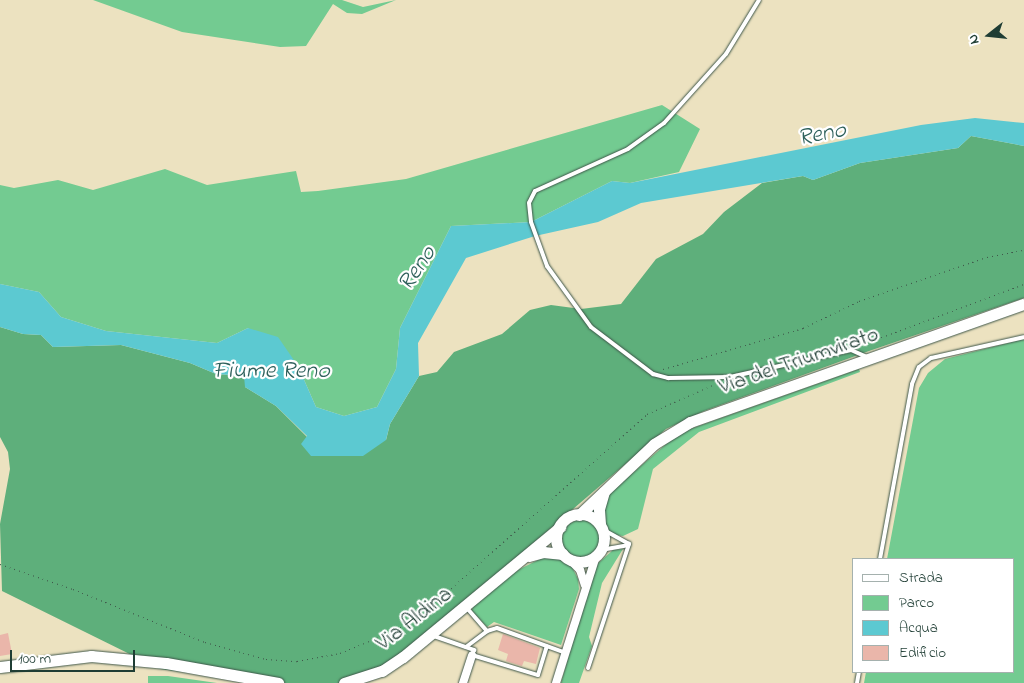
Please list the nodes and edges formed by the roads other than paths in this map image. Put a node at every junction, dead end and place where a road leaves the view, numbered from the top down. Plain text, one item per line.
1 (759, 0) edge
2 (1024, 304) edge
3 (1024, 337) edge
4 (868, 358) junction
5 (605, 489) junction
6 (579, 515) junction
7 (560, 527) junction
8 (601, 527) junction
9 (629, 544) junction
10 (599, 553) junction
11 (565, 556) junction
12 (880, 558) edge
13 (502, 573) junction
14 (586, 588) junction
15 (465, 606) junction
16 (487, 631) junction
17 (432, 635) junction
18 (547, 646) junction
19 (466, 648) junction
20 (566, 653) junction
21 (472, 655) junction
22 (0, 667) edge
23 (588, 668) dead end
24 (278, 683) edge
25 (344, 683) edge
26 (463, 683) edge
27 (556, 683) edge

1 - 4 lane
2 - 4 street, Via del Triumvirato
3 - 12 lane
4 - 5 street, Via del Triumvirato
5 - 6 street, Via del Triumvirato
5 - 8 street
6 - 7 street
6 - 8 street
7 - 11 street
7 - 13 street, Via Aldina
8 - 9 lane
8 - 10 street
9 - 10 lane
9 - 23 lane
10 - 11 street
10 - 14 street
11 - 13 street, Via Aldina
11 - 14 street
13 - 15 street, Via Aldina
14 - 20 street
15 - 16 lane
15 - 17 street, Via Aldina
16 - 18 lane
16 - 19 lane
17 - 19 lane
17 - 25 street, Via Aldina
18 - 20 lane
18 - 21 lane
19 - 21 lane
20 - 27 street
21 - 26 street
22 - 24 street

